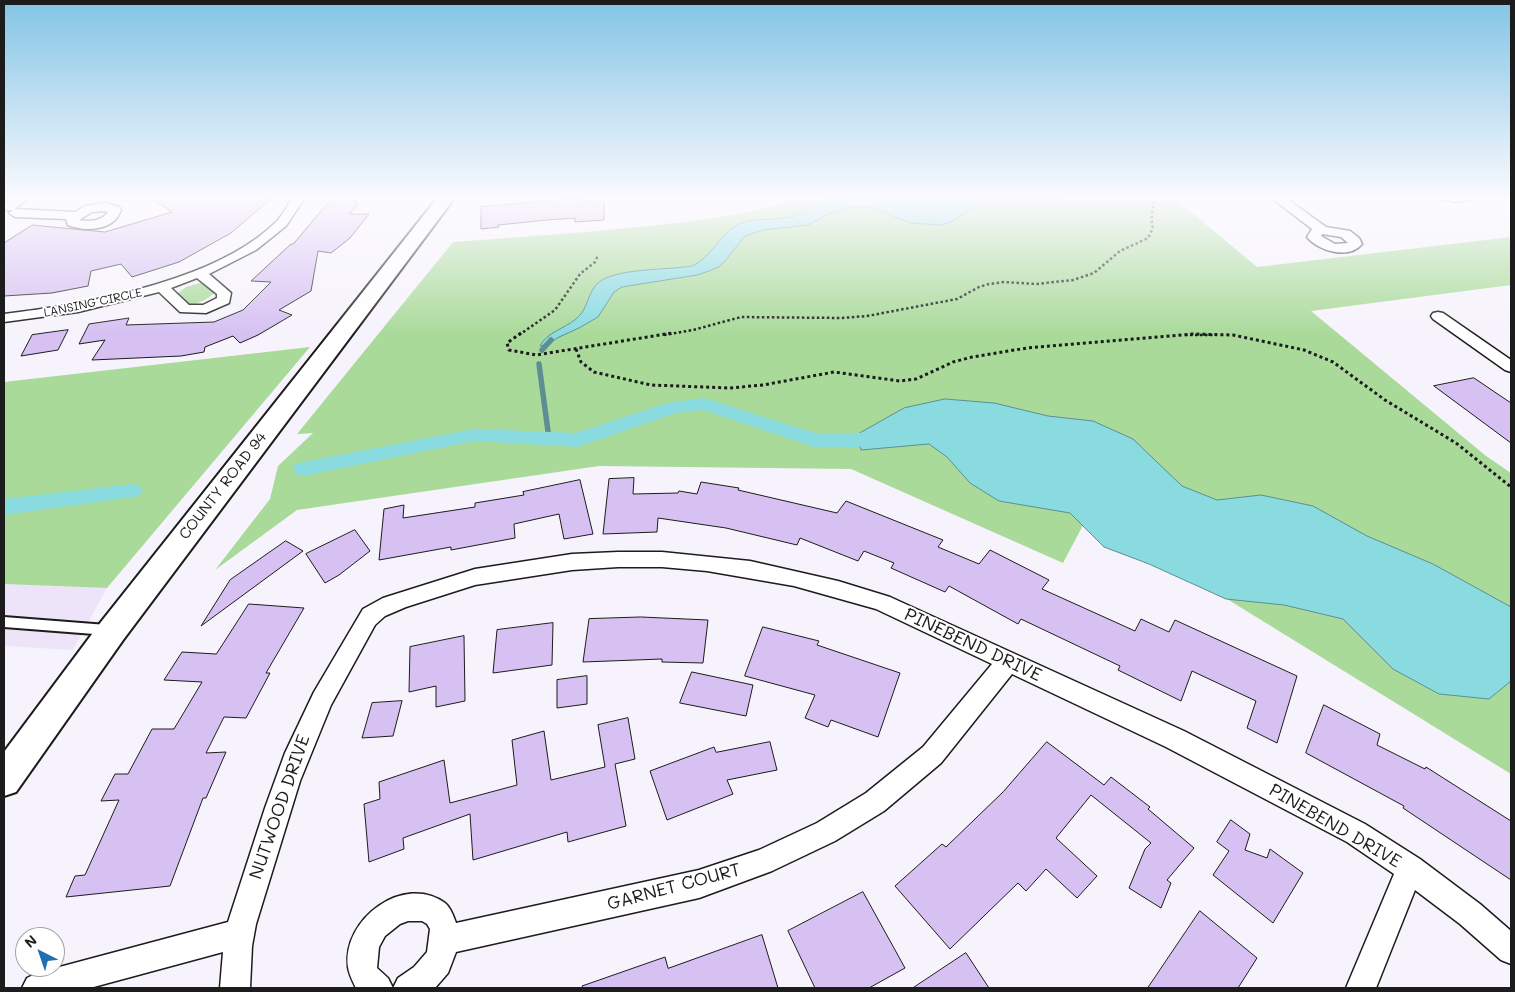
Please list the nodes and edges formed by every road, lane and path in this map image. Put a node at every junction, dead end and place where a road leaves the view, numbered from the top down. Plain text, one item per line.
1 (256, 242) edge
2 (412, 242) edge
3 (1139, 242) edge
4 (598, 255) dead end
5 (199, 273) junction
6 (162, 287) junction
7 (1438, 316) dead end
8 (4, 318) edge
9 (576, 349) junction
10 (1511, 367) edge
11 (1511, 487) edge
12 (373, 612) joint
13 (4, 622) edge
14 (112, 631) junction
15 (1008, 662) junction
16 (4, 780) edge
17 (1410, 869) junction
18 (240, 932) junction
19 (445, 940) junction
20 (1511, 950) edge
21 (37, 988) edge
22 (235, 988) edge
23 (378, 988) edge
24 (408, 988) edge
25 (1361, 988) edge

1 - 5 street, LANSING CIRCLE
2 - 14 street, COUNTY ROAD 94
3 - 9 path
4 - 9 path
5 - 6 street, LANSING CIRCLE
5 - 6 street
6 - 8 street, LANSING CIRCLE
7 - 10 street
9 - 11 path
12 - 15 street, PINEBEND DRIVE
12 - 18 street, NUTWOOD DRIVE
13 - 14 lane
14 - 16 street, COUNTY ROAD 94
15 - 17 street, PINEBEND DRIVE
15 - 19 street, GARNET COURT
17 - 20 street, PINEBEND DRIVE
17 - 25 street
18 - 21 street
18 - 22 street, NUTWOOD DRIVE
19 - 23 street
19 - 24 street

